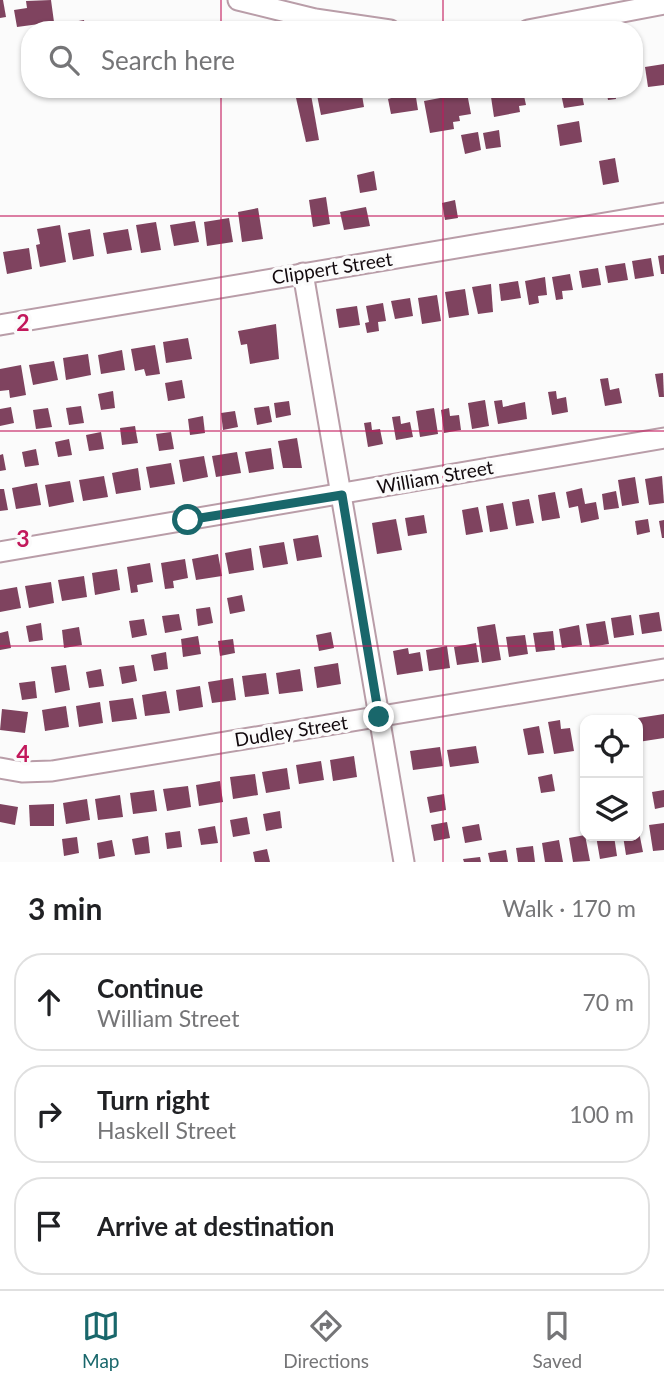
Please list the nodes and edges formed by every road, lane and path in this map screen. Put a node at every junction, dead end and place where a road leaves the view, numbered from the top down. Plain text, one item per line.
1 (248, 2) edge
2 (664, 4) edge
3 (329, 21) edge
4 (575, 21) edge
5 (664, 213) edge
6 (303, 273) junction
7 (0, 325) edge
8 (664, 438) edge
9 (342, 495) junction
10 (0, 552) edge
11 (664, 669) edge
12 (379, 717) junction
13 (0, 768) edge
14 (404, 862) edge

1 - 3 street
2 - 4 street
5 - 6 street, Clippert Street
6 - 7 street, Clippert Street
6 - 9 street
8 - 9 street, William Street
9 - 10 street, William Street
9 - 12 street
11 - 12 street, Dudley Street
12 - 13 street, Dudley Street
12 - 14 street

